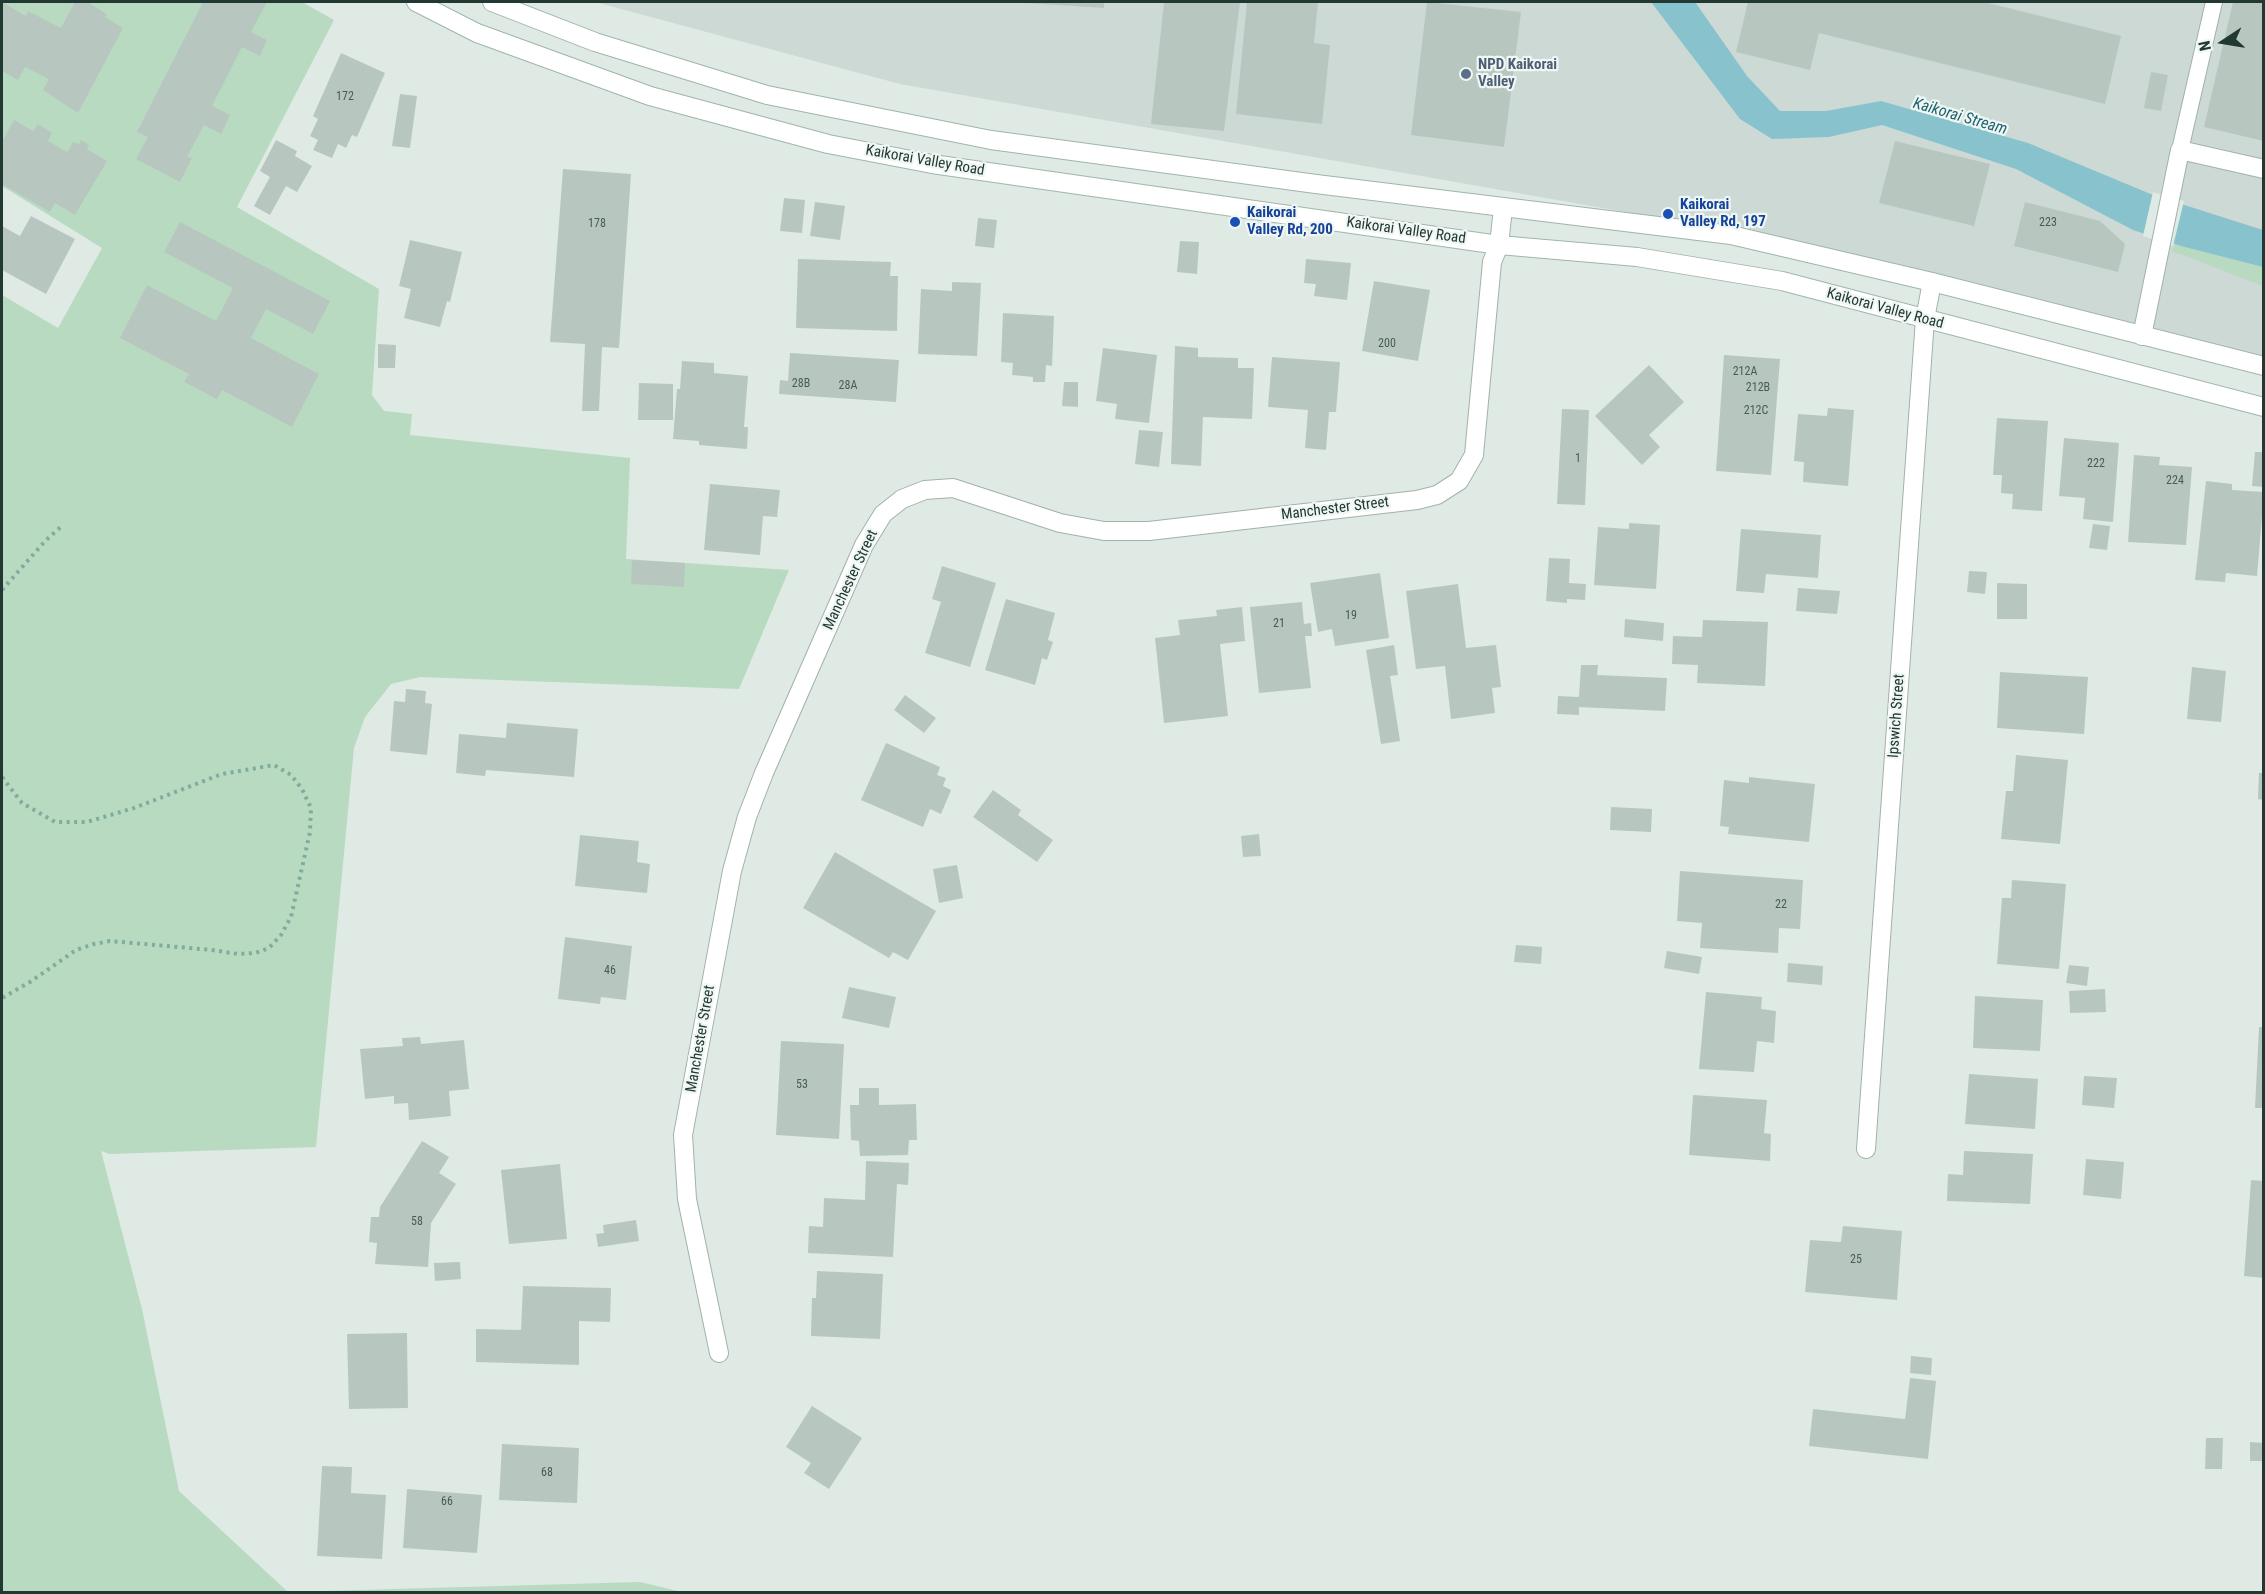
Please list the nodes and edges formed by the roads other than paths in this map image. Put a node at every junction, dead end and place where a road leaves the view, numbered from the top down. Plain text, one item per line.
1 (416, 2) edge
2 (492, 2) edge
3 (2214, 2) edge
4 (2180, 150) junction
5 (2264, 169) edge
6 (1503, 208) junction
7 (1499, 245) junction
8 (1932, 282) junction
9 (1925, 319) junction
10 (2142, 336) junction
11 (2264, 366) edge
12 (2264, 407) edge
13 (1866, 1149) dead end
14 (719, 1353) dead end

1 - 7 main road, Kaikorai Valley Road
2 - 6 main road
3 - 4 lane
4 - 5 main road
4 - 10 main road
6 - 7 main road, Manchester Street
6 - 8 main road
7 - 9 main road, Kaikorai Valley Road
7 - 14 main road, Manchester Street
8 - 9 main road, Ipswich Street
8 - 10 main road
9 - 12 main road, Kaikorai Valley Road
9 - 13 main road, Ipswich Street
10 - 11 main road

